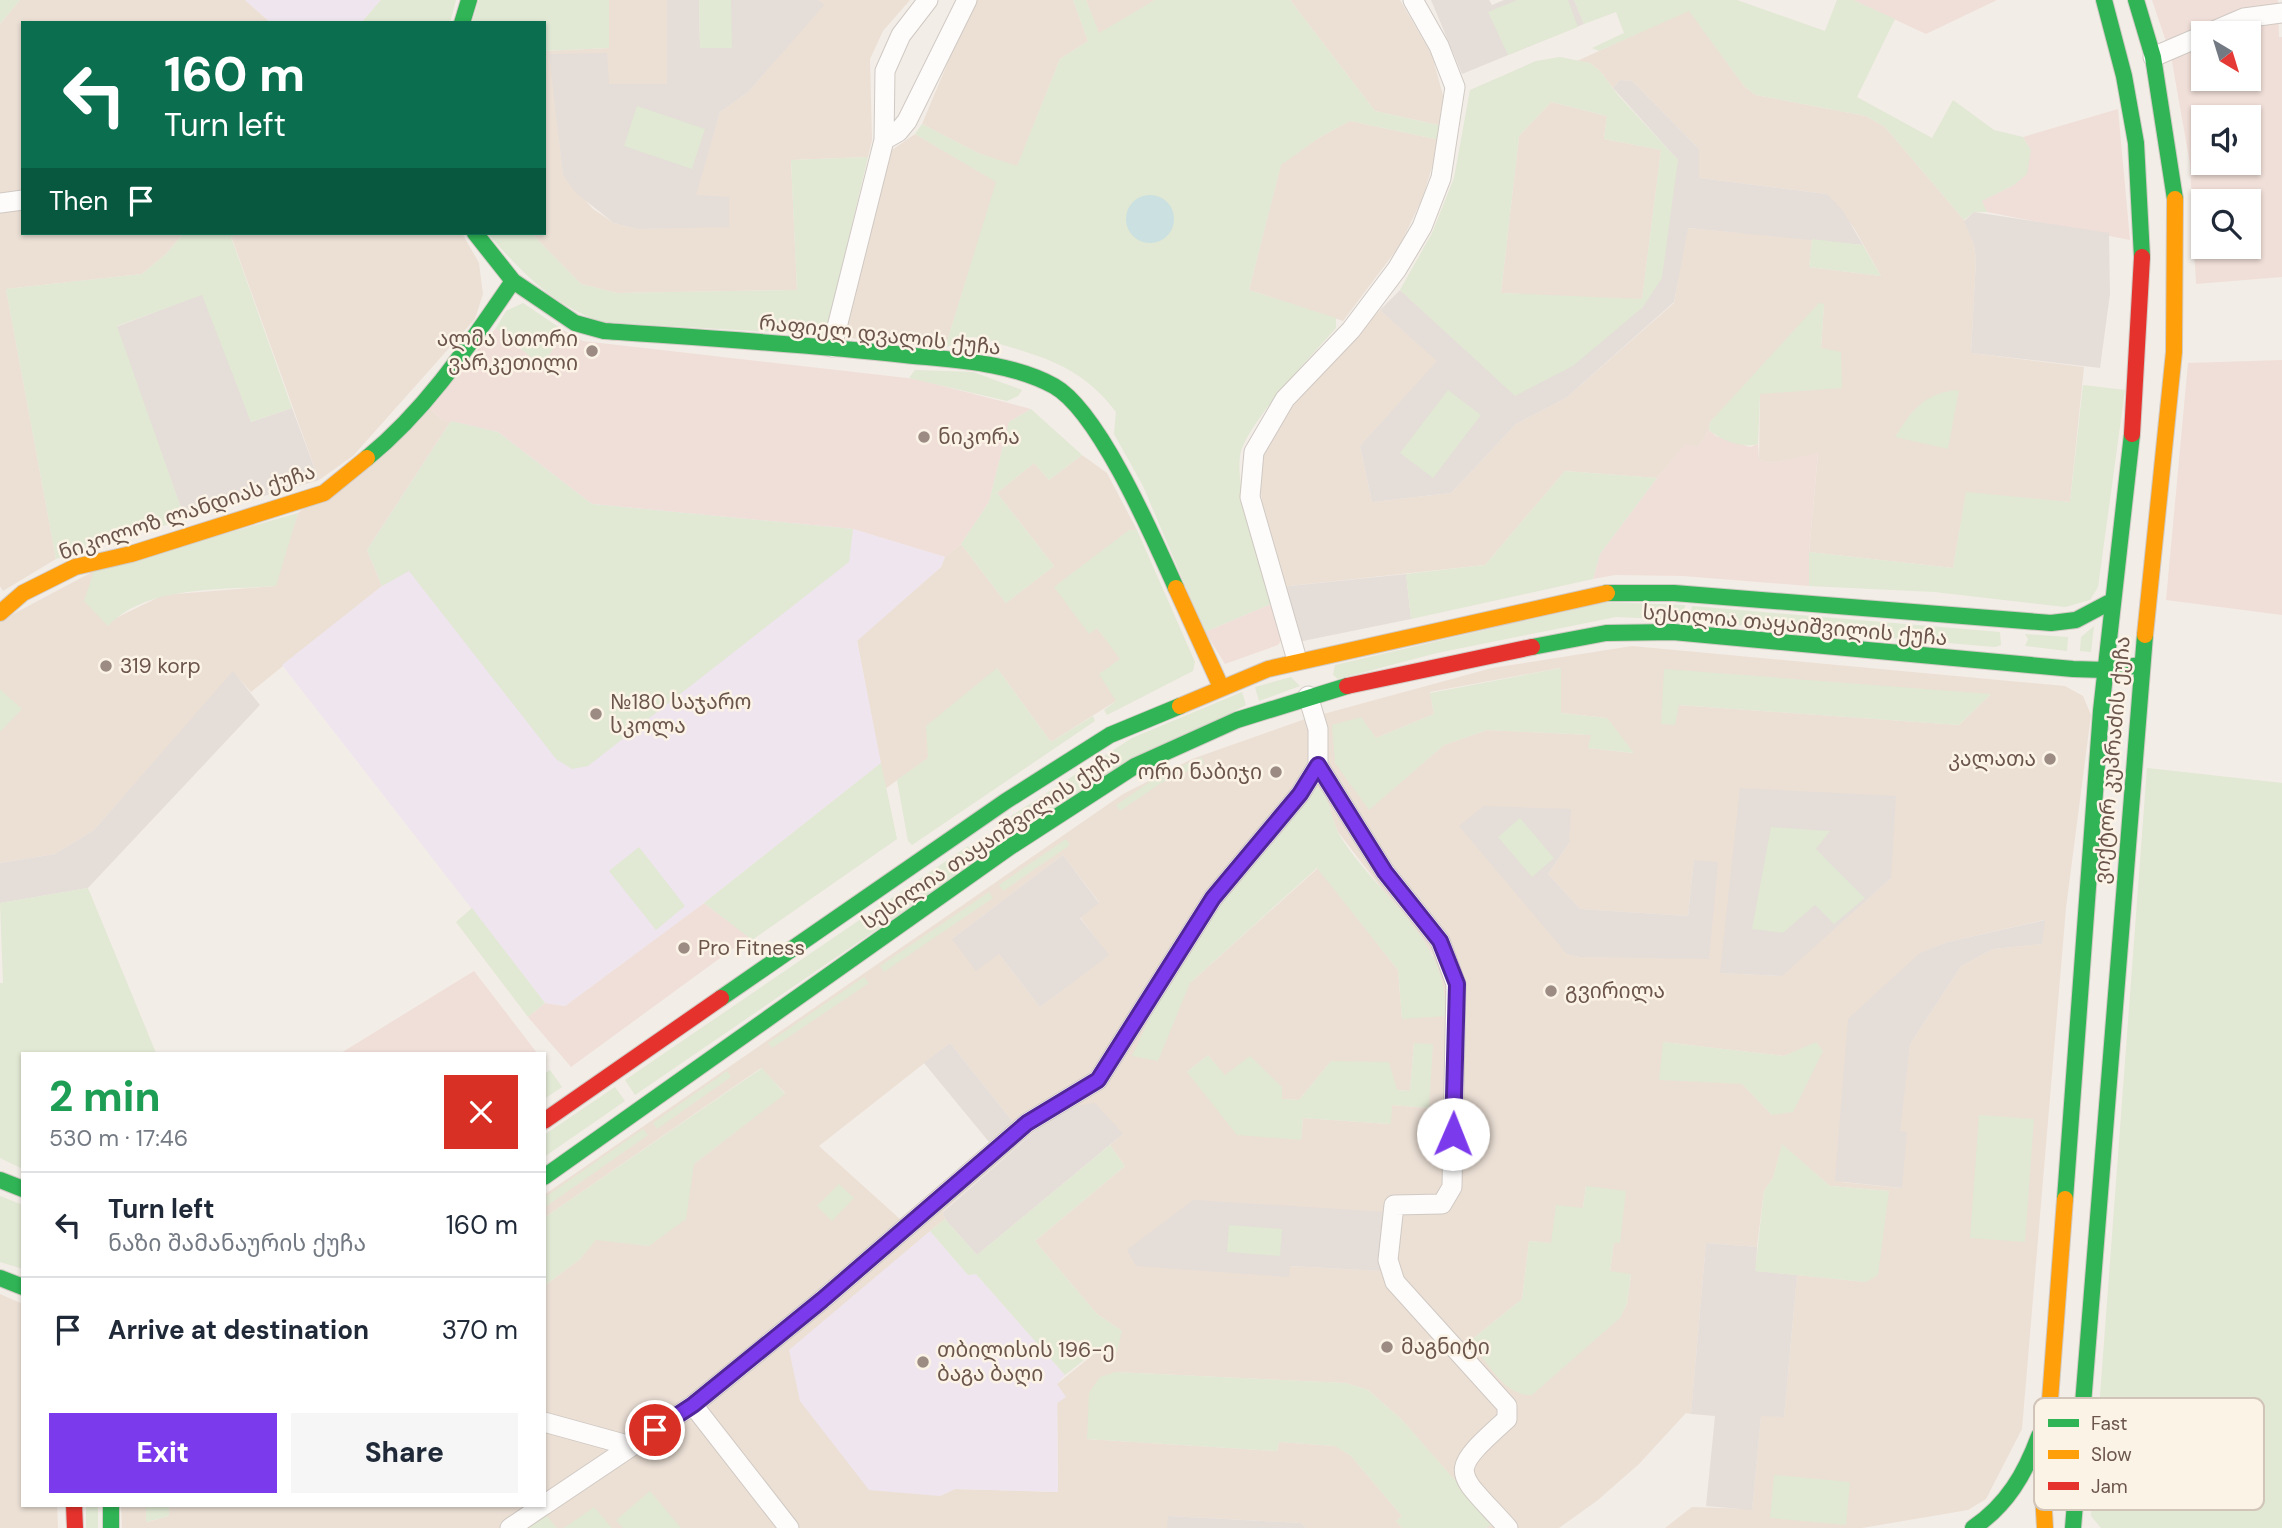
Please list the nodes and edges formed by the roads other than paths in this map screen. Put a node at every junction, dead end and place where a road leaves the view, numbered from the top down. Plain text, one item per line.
1 (469, 0) edge
2 (928, 0) edge
3 (967, 0) edge
4 (1413, 0) edge
5 (2104, 0) edge
6 (2136, 0) edge
7 (2282, 13) edge
8 (463, 21) edge
9 (2153, 57) junction
10 (884, 140) junction
11 (21, 200) edge
12 (0, 203) edge
13 (477, 235) edge
14 (513, 281) junction
15 (832, 347) junction
16 (2151, 408) junction
17 (2112, 601) junction
18 (0, 613) edge
19 (2006, 619) junction
20 (1334, 652) junction
21 (1297, 660) junction
22 (2001, 663) junction
23 (2141, 665) junction
24 (2105, 670) junction
25 (1221, 687) junction
26 (1334, 688) junction
27 (1308, 696) junction
28 (1318, 765) junction
29 (1006, 802) junction
30 (959, 834) junction
31 (1027, 836) junction
32 (981, 868) junction
33 (546, 1120) edge
34 (546, 1176) edge
35 (0, 1180) edge
36 (21, 1188) edge
37 (0, 1278) edge
38 (21, 1286) edge
39 (2052, 1398) edge
40 (2083, 1398) edge
41 (693, 1405) junction
42 (546, 1423) edge
43 (631, 1446) junction
44 (2034, 1451) edge
45 (546, 1504) edge
46 (74, 1507) edge
47 (111, 1507) edge
48 (541, 1507) edge
49 (2044, 1510) edge
50 (2074, 1510) edge
51 (75, 1528) edge
52 (111, 1528) edge
53 (510, 1528) edge
54 (789, 1528) edge
55 (1508, 1528) edge
56 (1973, 1528) edge
57 (2045, 1528) edge
58 (2073, 1528) edge

1 - 8 main road
2 - 10 street
3 - 10 street
4 - 21 street
5 - 16 main road, ვიქტორ კუპრაძის ქუჩა
6 - 9 main road, ვიქტორ კუპრაძის ქუჩა
7 - 9 street
9 - 16 main road, ვიქტორ კუპრაძის ქუჩა
10 - 15 street
11 - 12 street
13 - 14 main road, რაფიელ დვალის ქუჩა
14 - 15 main road, რაფიელ დვალის ქუჩა
14 - 18 main road, ნიკოლოზ ლანდიას ქუჩა
15 - 25 main road, რაფიელ დვალის ქუჩა
16 - 17 main road, ვიქტორ კუპრაძის ქუჩა
16 - 23 main road, ვიქტორ კუპრაძის ქუჩა
17 - 19 main road, სესილია თაყაიშვილის ქუჩა
17 - 24 main road, ვიქტორ კუპრაძის ქუჩა
19 - 20 main road, სესილია თაყაიშვილის ქუჩა
19 - 22 main road
20 - 21 main road, სესილია თაყაიშვილის ქუჩა
20 - 26 main road
21 - 25 main road, სესილია თაყაიშვილის ქუჩა
21 - 27 main road
22 - 24 main road, სესილია თაყაიშვილის ქუჩა
22 - 26 main road, სესილია თაყაიშვილის ქუჩა
23 - 24 main road, სესილია თაყაიშვილის ქუჩა
23 - 40 main road, ვიქტორ კუპრაძის ქუჩა
24 - 39 main road, ვიქტორ კუპრაძის ქუჩა
25 - 29 main road, სესილია თაყაიშვილის ქუჩა
26 - 27 main road, სესილია თაყაიშვილის ქუჩა
27 - 28 street
27 - 31 main road, სესილია თაყაიშვილის ქუჩა
28 - 41 street
28 - 55 street
29 - 30 main road, სესილია თაყაიშვილის ქუჩა
29 - 31 main road
30 - 32 main road
30 - 33 main road, სესილია თაყაიშვილის ქუჩა
31 - 32 main road, სესილია თაყაიშვილის ქუჩა
32 - 34 main road, სესილია თაყაიშვილის ქუჩა
35 - 36 main road
37 - 38 main road
41 - 43 street
41 - 54 street
42 - 43 street
43 - 45 street
44 - 56 main road
46 - 51 main road
47 - 52 main road
48 - 53 street
49 - 57 main road, ვიქტორ კუპრაძის ქუჩა
50 - 58 main road, ვიქტორ კუპრაძის ქუჩა

